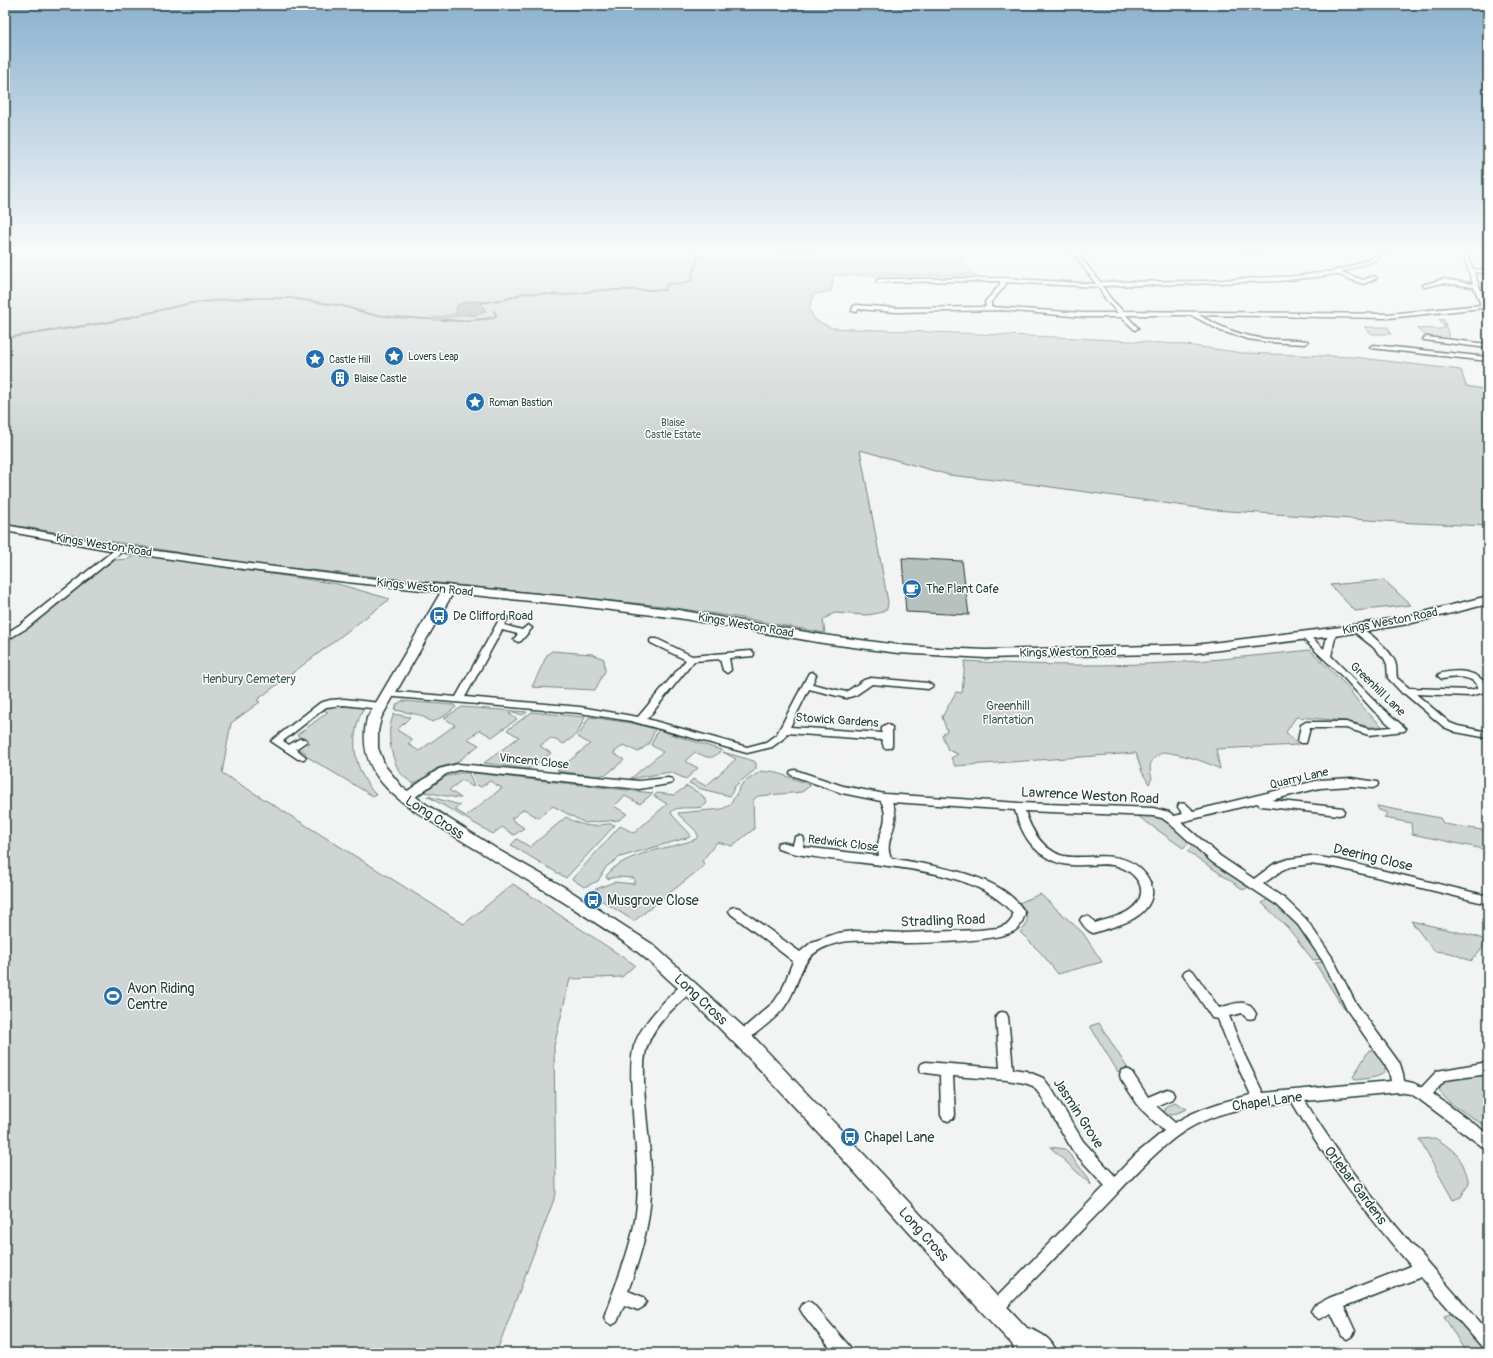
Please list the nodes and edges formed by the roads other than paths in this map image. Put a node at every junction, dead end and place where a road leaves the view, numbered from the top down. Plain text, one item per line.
1 (1066, 313) edge
2 (1165, 313) edge
3 (1191, 313) edge
4 (1216, 313) edge
5 (1413, 313) edge
6 (1122, 314) junction
7 (1134, 328) dead end
8 (1426, 339) dead end
9 (1305, 342) dead end
10 (1488, 346) edge
11 (1373, 347) dead end
12 (1488, 359) edge
13 (5, 528) edge
14 (121, 549) junction
15 (449, 589) junction
16 (1488, 600) edge
17 (504, 618) dead end
18 (500, 627) junction
19 (1356, 629) junction
20 (523, 633) dead end
21 (1332, 633) junction
22 (1304, 636) junction
23 (5, 638) edge
24 (654, 641) dead end
25 (750, 654) dead end
26 (1327, 655) junction
27 (724, 657) junction
28 (691, 659) junction
29 (727, 670) dead end
30 (812, 675) dead end
31 (1442, 676) dead end
32 (807, 686) junction
33 (928, 686) dead end
34 (1405, 691) junction
35 (383, 700) junction
36 (458, 700) junction
37 (642, 720) junction
38 (785, 730) junction
39 (1488, 735) edge
40 (887, 737) dead end
41 (302, 741) dead end
42 (1303, 741) dead end
43 (289, 749) junction
44 (301, 757) dead end
45 (795, 773) dead end
46 (668, 781) dead end
47 (1373, 784) dead end
48 (406, 798) junction
49 (885, 798) junction
50 (1254, 801) junction
51 (1019, 807) junction
52 (1183, 807) dead end
53 (1339, 811) dead end
54 (1191, 816) junction
55 (1173, 820) junction
56 (782, 846) dead end
57 (887, 861) junction
58 (1255, 884) junction
59 (1488, 900) edge
60 (737, 917) dead end
61 (1086, 920) dead end
62 (800, 959) junction
63 (1189, 974) dead end
64 (688, 987) junction
65 (1222, 1013) junction
66 (1250, 1014) dead end
67 (1002, 1017) dead end
68 (742, 1037) junction
69 (926, 1068) dead end
70 (1488, 1068) edge
71 (946, 1069) junction
72 (1007, 1074) junction
73 (1126, 1075) dead end
74 (1398, 1086) junction
75 (1167, 1095) dead end
76 (1424, 1095) junction
77 (1296, 1097) junction
78 (1259, 1099) junction
79 (1145, 1104) junction
80 (948, 1115) dead end
81 (1174, 1131) junction
82 (1488, 1142) edge
83 (1115, 1186) junction
84 (1423, 1269) junction
85 (619, 1296) junction
86 (638, 1302) dead end
87 (1334, 1303) junction
88 (808, 1309) dead end
89 (994, 1310) junction
90 (1318, 1311) dead end
91 (612, 1317) dead end
92 (1347, 1331) dead end
93 (1488, 1342) edge
94 (1023, 1345) edge
95 (844, 1353) edge
96 (1046, 1353) edge

1 - 6 street
2 - 6 street
3 - 9 street
4 - 5 street
6 - 7 street
8 - 10 street
11 - 12 street
13 - 14 main road, Kings Weston Road
14 - 15 main road, Kings Weston Road
14 - 23 street
15 - 22 main road, Kings Weston Road
15 - 35 main road, Long Cross
16 - 19 main road, Kings Weston Road
17 - 18 street
18 - 20 street
18 - 36 street
19 - 21 main road, Kings Weston Road
19 - 34 street
21 - 22 main road, Kings Weston Road
21 - 26 street
22 - 26 street, Greenhill Lane
24 - 28 street
25 - 27 street
26 - 42 street, Greenhill Lane
27 - 28 street
27 - 29 street
28 - 37 street
30 - 32 street
31 - 34 street
32 - 33 street
32 - 38 street
34 - 39 street
35 - 36 street
35 - 43 street
35 - 48 main road, Long Cross
36 - 37 street
37 - 38 street
38 - 40 street, Stowick Gardens
41 - 43 street
43 - 44 street
45 - 49 street, Lawrence Weston Road
46 - 48 street, Vincent Close
47 - 50 street, Quarry Lane
48 - 64 main road, Long Cross
49 - 51 street, Lawrence Weston Road
49 - 57 street
50 - 53 street, Quarry Lane
50 - 54 street, Quarry Lane
51 - 55 street, Lawrence Weston Road
51 - 61 street
52 - 54 street
54 - 55 street, Quarry Lane
55 - 58 street, Lawrence Weston Road
56 - 57 street, Redwick Close
57 - 62 street, Stradling Road
58 - 59 street, Deering Close
58 - 74 street, Lawrence Weston Road
60 - 62 street
62 - 68 street, Stradling Road
63 - 65 street
64 - 68 main road, Long Cross
64 - 85 street
65 - 66 street
65 - 78 street
67 - 72 street
68 - 89 main road, Long Cross
69 - 71 street, Jasmin Grove
70 - 76 street
71 - 72 street, Jasmin Grove
71 - 80 street
72 - 83 street, Jasmin Grove
73 - 79 street
74 - 76 street, Chapel Lane
74 - 77 street, Chapel Lane
75 - 79 street
76 - 82 street, Chapel Lane
77 - 78 street, Chapel Lane
77 - 84 street, Orlebar Gardens
78 - 81 street, Chapel Lane
79 - 81 street
81 - 83 street, Chapel Lane
83 - 89 street, Chapel Lane
84 - 87 street
84 - 93 street, Orlebar Gardens
85 - 86 street
85 - 91 street
87 - 90 street
87 - 92 street
88 - 95 street
89 - 94 main road, Long Cross
94 - 96 main road, Long Cross

